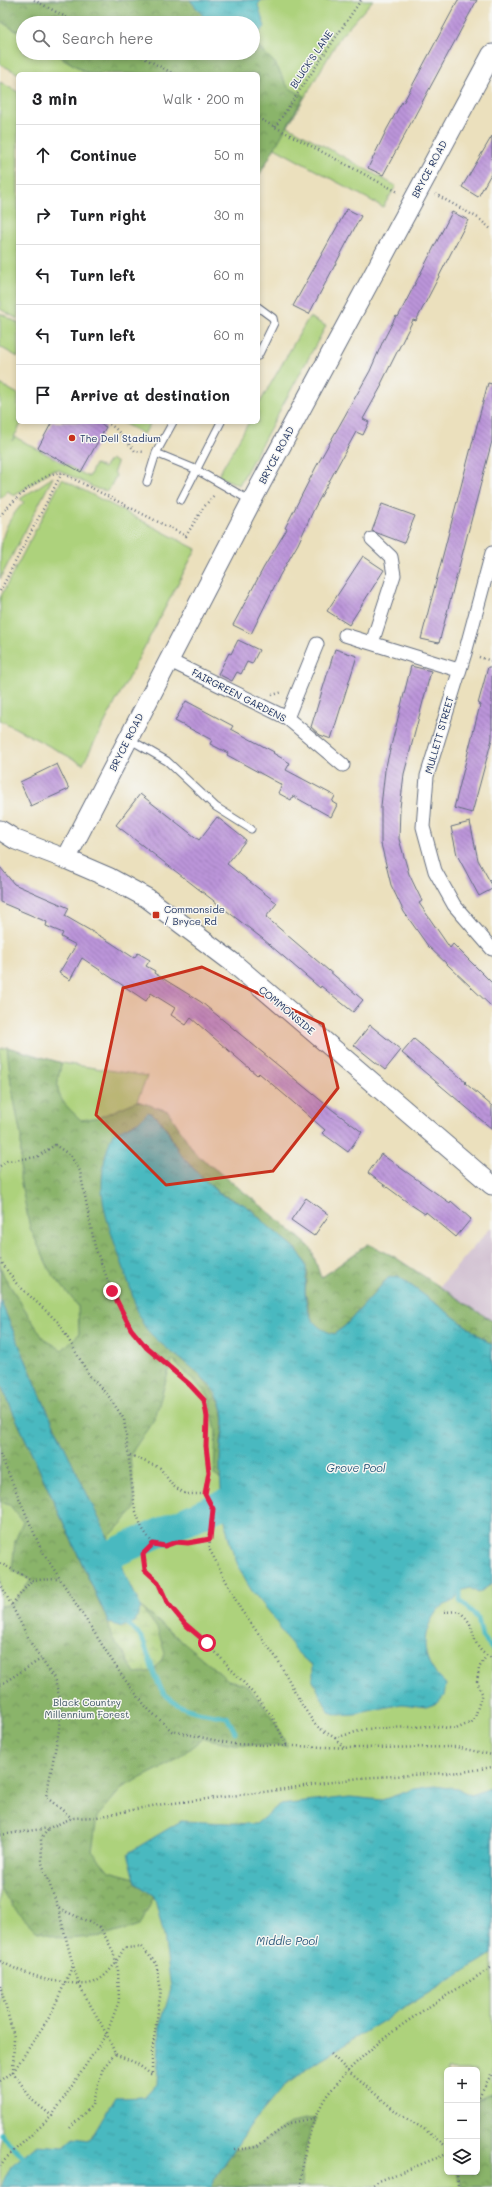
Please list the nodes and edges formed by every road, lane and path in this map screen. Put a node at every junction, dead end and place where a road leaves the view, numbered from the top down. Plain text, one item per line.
1 (34, 0) edge
2 (361, 0) edge
3 (65, 16) edge
4 (492, 54) edge
5 (147, 60) edge
6 (170, 72) edge
7 (260, 119) edge
8 (275, 127) junction
9 (416, 193) junction
10 (492, 230) edge
11 (260, 308) edge
12 (260, 352) edge
13 (109, 424) edge
14 (171, 424) edge
15 (220, 424) edge
16 (135, 451) dead end
17 (156, 453) junction
18 (195, 469) junction
19 (62, 474) junction
20 (147, 482) dead end
21 (223, 484) junction
22 (181, 500) dead end
23 (251, 502) junction
24 (0, 516) edge
25 (372, 539) dead end
26 (492, 553) edge
27 (0, 591) edge
28 (345, 635) dead end
29 (372, 643) junction
30 (317, 644) dead end
31 (168, 660) junction
32 (458, 670) junction
33 (287, 718) junction
34 (128, 738) junction
35 (343, 766) dead end
36 (251, 829) dead end
37 (0, 830) edge
38 (8, 841) edge
39 (66, 859) junction
40 (492, 949) edge
41 (0, 1166) edge
42 (492, 1185) edge
43 (0, 1260) edge
44 (0, 1454) edge
45 (130, 1455) junction
46 (205, 1494) junction
47 (210, 1539) junction
48 (153, 1544) junction
49 (0, 1562) edge
50 (60, 1579) junction
51 (32, 1580) junction
52 (0, 1583) edge
53 (12, 1604) junction
54 (444, 1612) dead end
55 (486, 1656) junction
56 (492, 1658) edge
57 (42, 1659) junction
58 (0, 1685) edge
59 (335, 1738) junction
60 (287, 1746) junction
61 (344, 1748) junction
62 (492, 1755) edge
63 (492, 1767) edge
64 (72, 1818) junction
65 (49, 1828) junction
66 (0, 1835) edge
67 (58, 1908) junction
68 (0, 1961) edge
69 (116, 1963) junction
70 (73, 1965) junction
71 (492, 1967) edge
72 (65, 1982) junction
73 (79, 1984) junction
74 (0, 1985) edge
75 (107, 2033) junction
76 (115, 2054) junction
77 (331, 2054) dead end
78 (348, 2071) junction
79 (13, 2072) junction
80 (492, 2073) edge
81 (0, 2082) edge
82 (480, 2095) edge
83 (52, 2116) junction
84 (316, 2118) junction
85 (70, 2128) dead end
86 (444, 2146) edge
87 (234, 2150) dead end
88 (444, 2155) edge
89 (0, 2166) edge
90 (456, 2175) edge
91 (301, 2187) edge
92 (370, 2187) edge
93 (458, 2187) edge

1 - 3 path
2 - 8 path, BLUCK'S LANE
4 - 9 street, BRYCE ROAD
5 - 6 path
7 - 8 path
8 - 9 path
9 - 10 path
9 - 23 street, BRYCE ROAD
11 - 12 lane
13 - 16 path
14 - 17 lane
15 - 18 lane
17 - 18 lane
17 - 20 lane
18 - 21 lane
18 - 22 lane
19 - 21 path
19 - 24 path
19 - 27 path
21 - 23 lane
23 - 31 street, BRYCE ROAD
25 - 29 street
26 - 32 street, MULLETT STREET
28 - 29 street
29 - 32 street
30 - 33 street
31 - 33 street, FAIRGREEN GARDENS
31 - 34 street, BRYCE ROAD
32 - 40 street, MULLETT STREET
33 - 35 street, FAIRGREEN GARDENS
34 - 36 lane
34 - 39 street, BRYCE ROAD
37 - 38 street, COMMONSIDE
38 - 39 street, COMMONSIDE
39 - 42 street, COMMONSIDE
41 - 46 path
43 - 45 path
44 - 50 path
45 - 46 path
45 - 48 path
46 - 47 path
47 - 48 path
47 - 59 path
48 - 60 path
49 - 51 path
50 - 51 path
50 - 60 path
51 - 53 path
52 - 53 path
53 - 57 path
54 - 55 path
55 - 56 path
55 - 59 path
57 - 58 path
57 - 64 path
59 - 61 path
60 - 61 path
61 - 62 path
63 - 64 path
64 - 65 path
65 - 66 path
65 - 67 path
67 - 69 path
67 - 70 path
68 - 72 path
69 - 73 path
69 - 75 path
69 - 76 path
70 - 72 path
70 - 73 path
71 - 78 path
72 - 73 path
72 - 79 path
73 - 75 path
74 - 79 path
75 - 76 path
75 - 83 path
76 - 85 path
77 - 78 path
78 - 84 path
78 - 86 path
79 - 81 path
79 - 83 path
80 - 82 path
83 - 89 path
84 - 87 path
84 - 91 path
88 - 92 path
90 - 93 path

